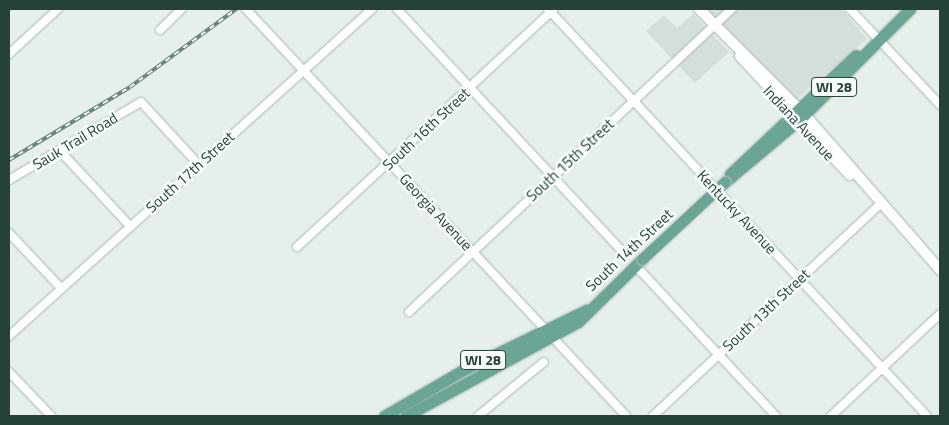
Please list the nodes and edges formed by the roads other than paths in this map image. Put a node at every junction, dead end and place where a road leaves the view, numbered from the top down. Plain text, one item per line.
1 (58, 9) edge
2 (182, 9) edge
3 (246, 9) edge
4 (372, 9) edge
5 (397, 9) edge
6 (699, 9) edge
7 (732, 9) edge
8 (850, 9) edge
9 (910, 9) edge
10 (551, 10) edge
11 (714, 25) junction
12 (160, 30) dead end
13 (878, 39) junction
14 (9, 54) edge
15 (304, 70) junction
16 (470, 88) junction
17 (634, 101) junction
18 (940, 105) edge
19 (798, 115) junction
20 (60, 151) junction
21 (390, 163) junction
22 (198, 164) junction
23 (553, 177) junction
24 (9, 180) edge
25 (880, 204) junction
26 (130, 226) junction
27 (9, 233) edge
28 (297, 247) dead end
29 (622, 251) dead end
30 (473, 252) junction
31 (639, 262) junction
32 (940, 270) edge
33 (799, 279) junction
34 (61, 288) junction
35 (409, 312) dead end
36 (940, 314) edge
37 (548, 332) junction
38 (9, 336) edge
39 (719, 355) junction
40 (544, 362) dead end
41 (882, 368) junction
42 (9, 372) edge
43 (51, 416) edge
44 (384, 416) edge
45 (406, 416) edge
46 (478, 416) edge
47 (626, 416) edge
48 (653, 416) edge
49 (776, 416) edge
50 (831, 416) edge
51 (927, 416) edge

1 - 14 street
2 - 12 street
3 - 15 street, Georgia Avenue
4 - 15 street, South 17th Street
5 - 16 street
6 - 11 main road, Indiana Avenue
7 - 11 street, South 15th Street
8 - 13 street
9 - 13 main road, South 14th Street / WI 28
10 - 16 street, South 16th Street
10 - 17 street, Kentucky Avenue
11 - 17 street, South 15th Street
11 - 19 main road, Indiana Avenue
13 - 18 street
13 - 19 main road, South 14th Street / WI 28
15 - 21 street, Georgia Avenue
15 - 22 street, South 17th Street
16 - 21 street, South 16th Street
16 - 23 street
17 - 23 street, South 15th Street
17 - 33 street, Kentucky Avenue
19 - 25 main road, Indiana Avenue
19 - 31 main road, South 14th Street / WI 28, bridge
20 - 22 street, Sauk Trail Road
20 - 24 street, Sauk Trail Road
20 - 26 street
21 - 28 street, South 16th Street
21 - 30 street, Georgia Avenue
22 - 26 street, South 17th Street
23 - 29 street
23 - 30 street, South 15th Street
25 - 32 main road, Indiana Avenue
25 - 33 street, South 13th Street
26 - 34 street, South 17th Street
27 - 34 street
30 - 35 street, South 15th Street
30 - 37 street, Georgia Avenue
31 - 37 main road, South 14th Street / WI 28
31 - 39 street
33 - 39 street, South 13th Street
33 - 41 street, Kentucky Avenue
34 - 38 street, South 17th Street
36 - 41 street
37 - 44 main road, WI 28
37 - 45 main road, WI 28
37 - 47 street, Georgia Avenue
39 - 48 street, South 13th Street
39 - 49 street
40 - 46 street
41 - 50 street
41 - 51 street, Kentucky Avenue
42 - 43 street

